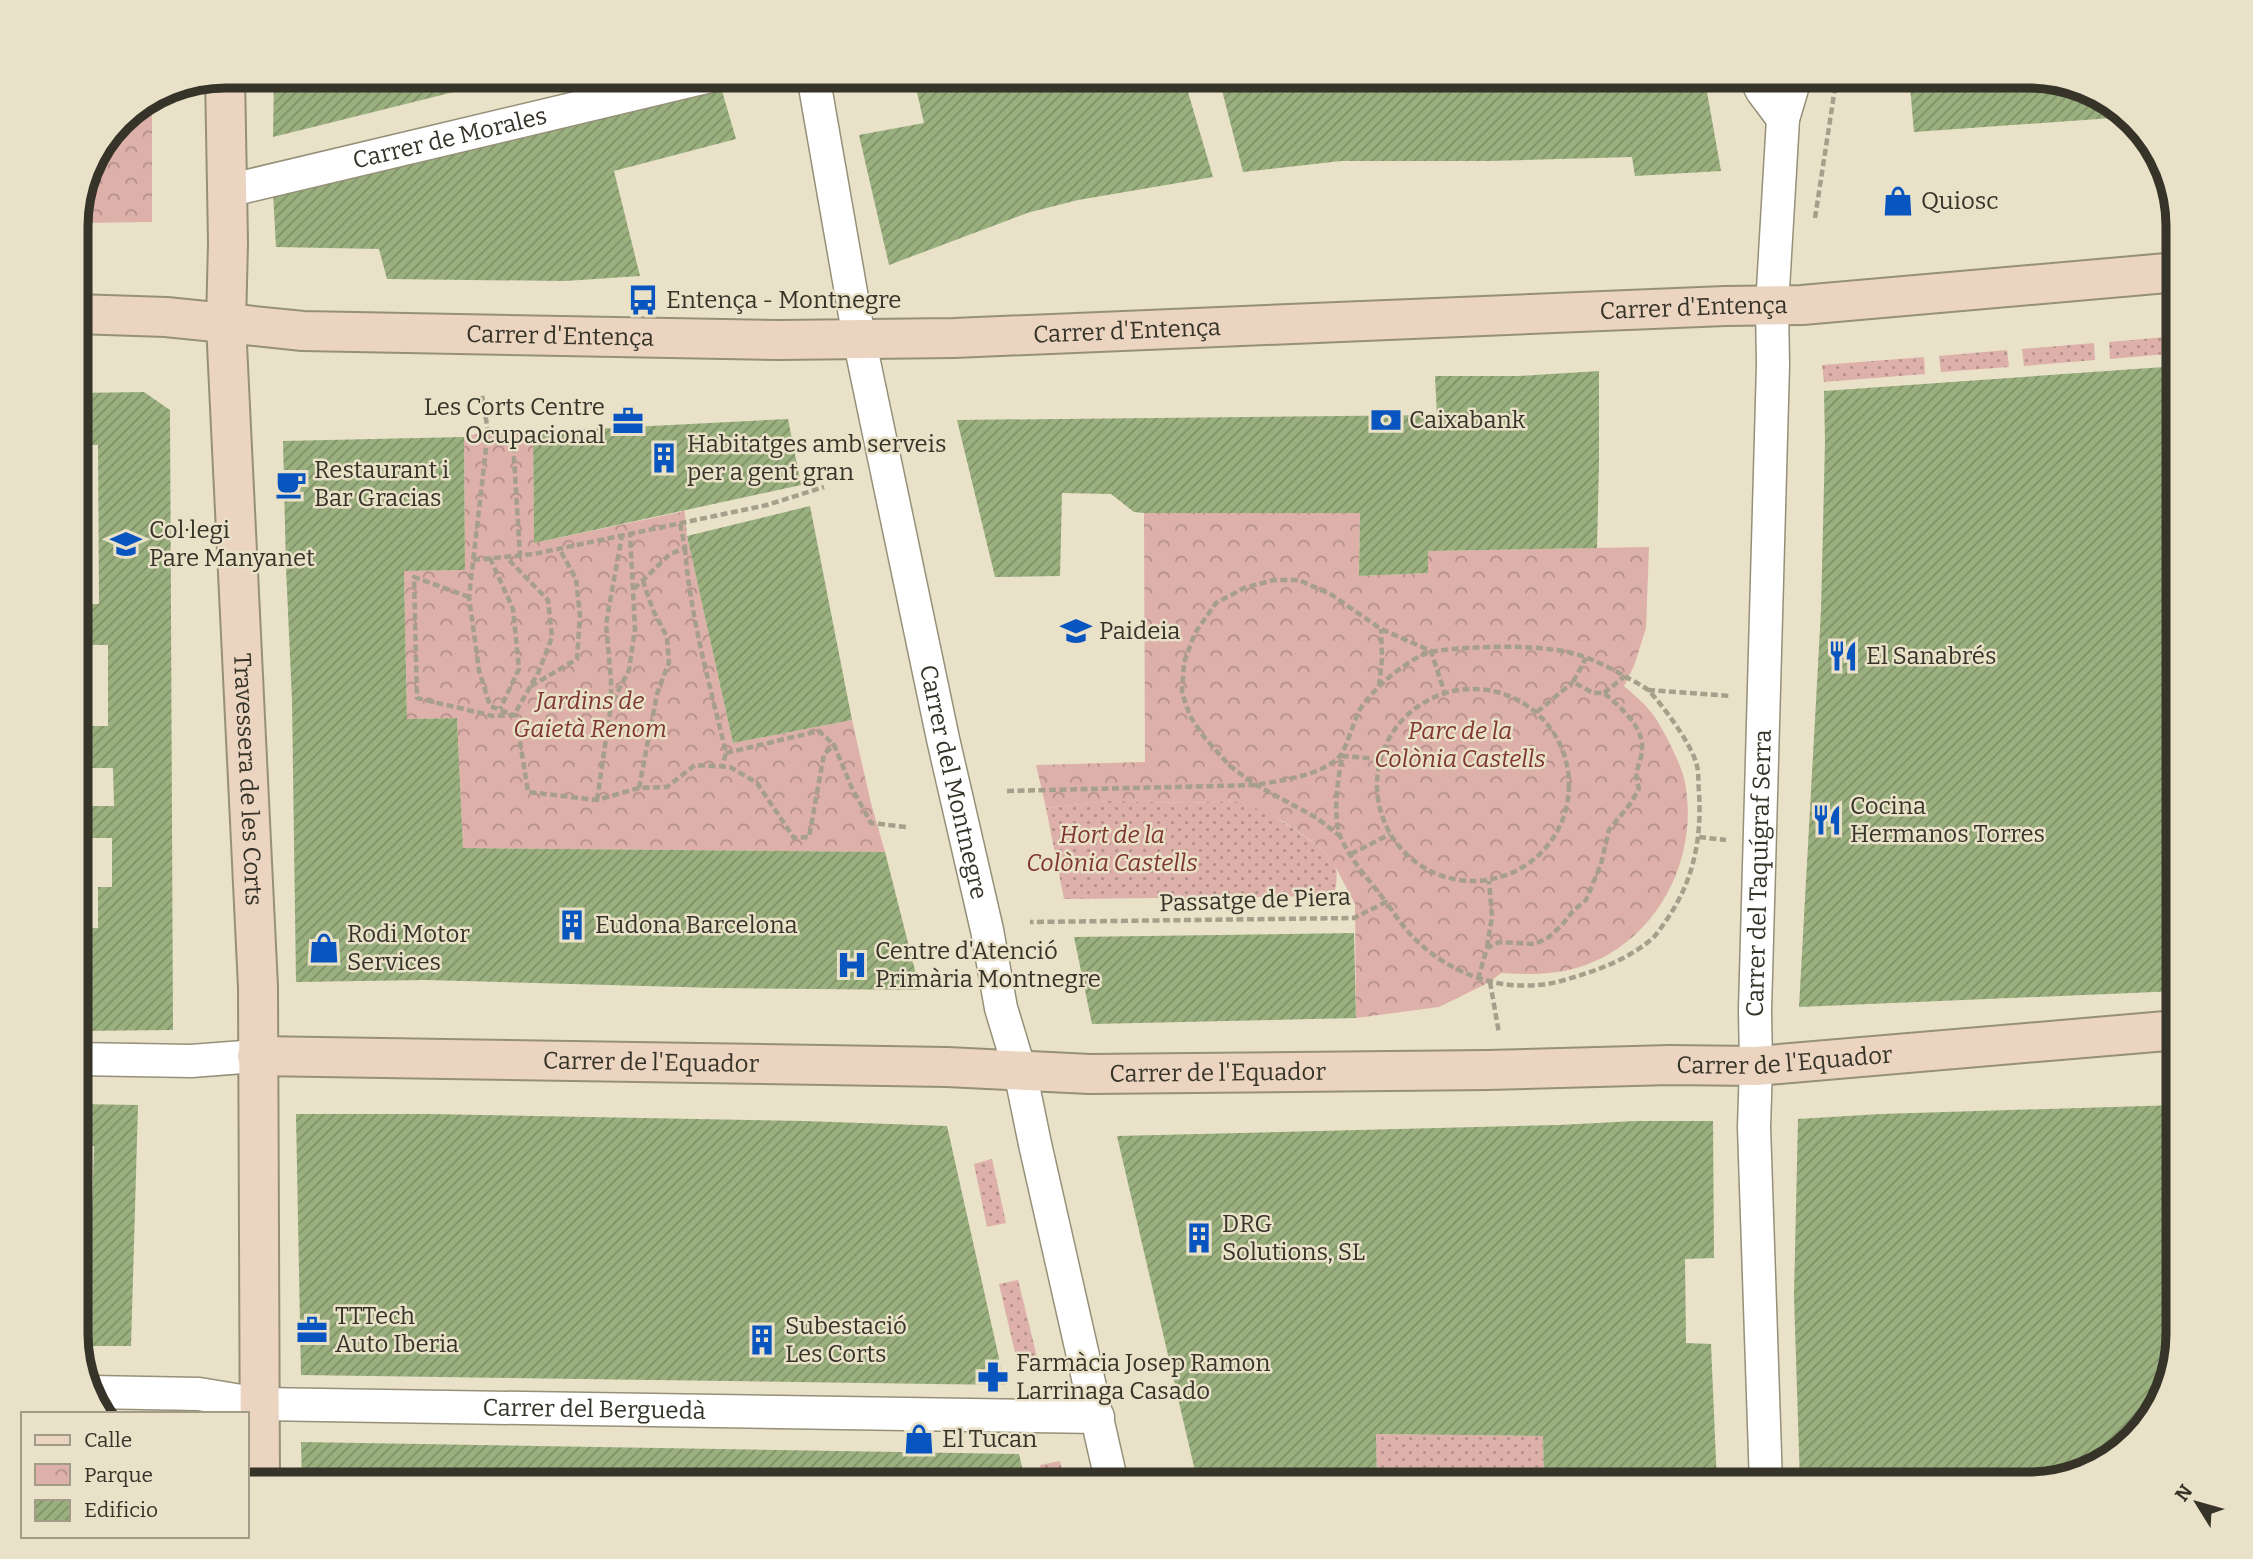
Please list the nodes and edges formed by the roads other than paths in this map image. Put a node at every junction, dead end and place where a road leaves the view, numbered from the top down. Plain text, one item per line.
1 (225, 88) edge
2 (660, 88) edge
3 (815, 88) edge
4 (1760, 88) edge
5 (1792, 88) edge
6 (1783, 120) junction
7 (227, 191) junction
8 (2166, 273) edge
9 (1772, 306) junction
10 (88, 314) edge
11 (226, 324) junction
12 (859, 338) junction
13 (2166, 1031) edge
14 (257, 1056) junction
15 (88, 1059) edge
16 (1756, 1066) junction
17 (1020, 1072) junction
18 (101, 1392) edge
19 (259, 1404) junction
20 (1097, 1417) junction
21 (260, 1472) edge
22 (1109, 1472) edge
23 (1766, 1472) edge

1 - 7 main road, Travessera de les Corts
2 - 7 street, Carrer de Morales
3 - 12 street, Carrer del Montnegre
4 - 6 street
5 - 6 street, Carrer del Taquígraf Serra
6 - 9 street, Carrer del Taquígraf Serra
7 - 11 main road, Travessera de les Corts
8 - 9 main road, Carrer d'Entença
9 - 12 main road, Carrer d'Entença
9 - 16 street, Carrer del Taquígraf Serra
10 - 11 main road, Carrer d'Entença
11 - 12 main road, Carrer d'Entença
11 - 14 main road, Travessera de les Corts
12 - 17 street, Carrer del Montnegre
13 - 16 main road, Carrer de l'Equador
14 - 15 street
14 - 17 main road, Carrer de l'Equador
14 - 19 main road, Travessera de les Corts
16 - 17 main road, Carrer de l'Equador
16 - 23 street, Carrer del Taquígraf Serra
17 - 20 street, Carrer del Montnegre
18 - 19 street, Carrer del Berguedà
19 - 20 street, Carrer del Berguedà
19 - 21 main road, Travessera de les Corts
20 - 22 street, Carrer del Montnegre

